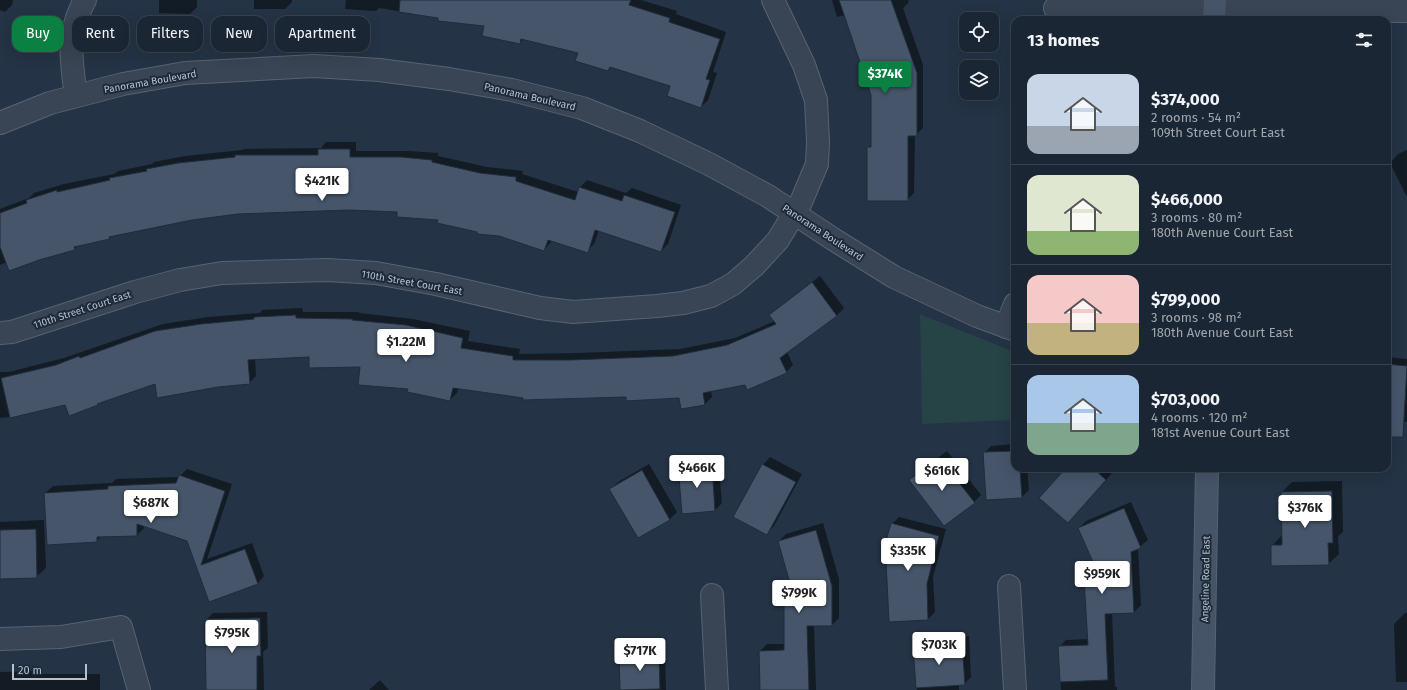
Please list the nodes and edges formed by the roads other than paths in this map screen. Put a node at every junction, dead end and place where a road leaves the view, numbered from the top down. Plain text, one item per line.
1 (85, 0) edge
2 (773, 0) edge
3 (1055, 9) edge
4 (1215, 10) edge
5 (1407, 11) edge
6 (76, 96) junction
7 (0, 124) edge
8 (794, 213) junction
9 (1011, 328) edge
10 (0, 333) edge
11 (1207, 472) edge
12 (1009, 586) dead end
13 (712, 595) dead end
14 (0, 639) edge
15 (139, 690) edge
16 (716, 690) edge
17 (1015, 690) edge
18 (1203, 690) edge

1 - 6 street
2 - 8 street, 110th Street Court East
3 - 4 street
4 - 5 street
6 - 7 street, Panorama Boulevard
6 - 8 street, Panorama Boulevard
8 - 9 street, Panorama Boulevard
8 - 10 street, 110th Street Court East
11 - 18 street, Angeline Road East
12 - 17 street
13 - 16 street
14 - 15 street

